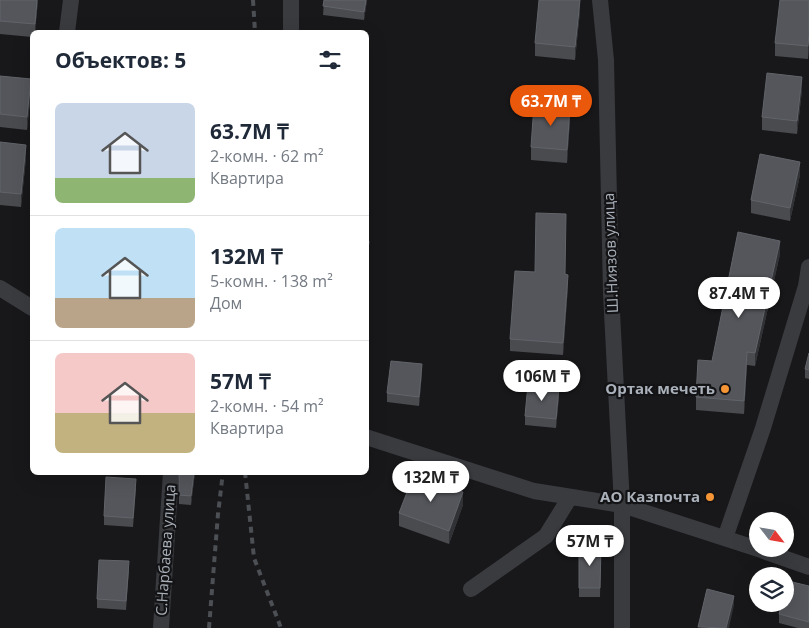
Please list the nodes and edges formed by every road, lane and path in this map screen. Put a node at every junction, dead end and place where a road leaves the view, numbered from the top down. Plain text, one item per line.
1 (71, 0) edge
2 (292, 0) edge
3 (600, 0) edge
4 (67, 30) edge
5 (291, 30) edge
6 (809, 267) edge
7 (0, 288) edge
8 (30, 307) edge
9 (369, 438) edge
10 (171, 475) edge
11 (570, 497) junction
12 (622, 505) junction
13 (725, 538) junction
14 (749, 546) edge
15 (784, 558) edge
16 (809, 567) edge
17 (471, 589) dead end
18 (161, 628) edge
19 (622, 628) edge

1 - 4 street
2 - 5 street
3 - 12 street, Ш.Ниязов улица
6 - 13 street
7 - 8 street
9 - 11 street
10 - 18 street, С.Нарбаева улица
11 - 12 street
11 - 17 street
12 - 13 street
12 - 19 street, Ш.Ниязов улица
13 - 14 street
15 - 16 street

